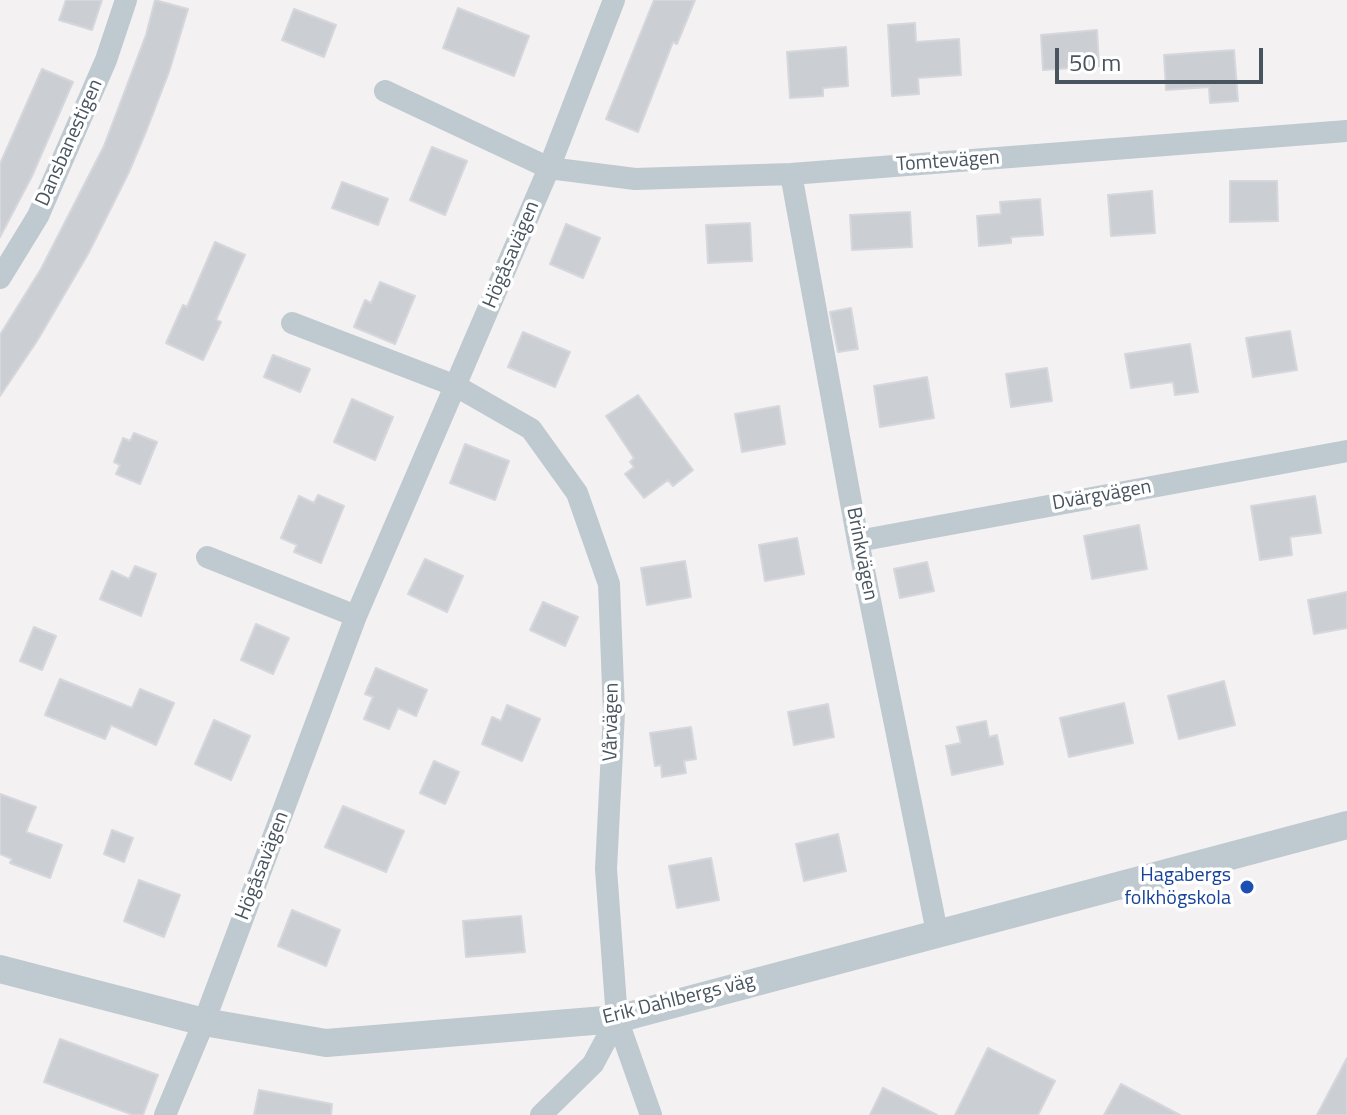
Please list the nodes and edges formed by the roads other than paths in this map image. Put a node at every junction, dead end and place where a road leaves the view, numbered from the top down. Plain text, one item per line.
1 (126, 0) edge
2 (614, 0) edge
3 (385, 91) dead end
4 (1347, 131) edge
5 (549, 168) junction
6 (791, 174) junction
7 (0, 278) edge
8 (292, 323) dead end
9 (456, 386) junction
10 (1347, 451) edge
11 (858, 541) junction
12 (207, 557) dead end
13 (356, 616) junction
14 (1347, 825) edge
15 (937, 932) junction
16 (0, 969) edge
17 (617, 1019) junction
18 (204, 1022) junction
19 (165, 1115) edge
20 (541, 1115) edge
21 (651, 1115) edge

1 - 7 street, Dansbanestigen
2 - 5 street, Högåsavägen
3 - 5 street
4 - 6 street, Tomtevägen
5 - 6 street, Tomtevägen
5 - 9 street, Högåsavägen
6 - 11 street, Brinkvägen
8 - 9 street
9 - 13 street, Högåsavägen
9 - 17 street, Vårvägen
10 - 11 street, Dvärgvägen
11 - 15 street, Brinkvägen
12 - 13 street
13 - 18 street, Högåsavägen
14 - 15 street, Erik Dahlbergs väg
15 - 17 street, Erik Dahlbergs väg
16 - 18 street, Erik Dahlbergs väg
17 - 18 street, Erik Dahlbergs väg
17 - 20 street
17 - 21 street, Vårvägen
18 - 19 street, Högåsavägen

